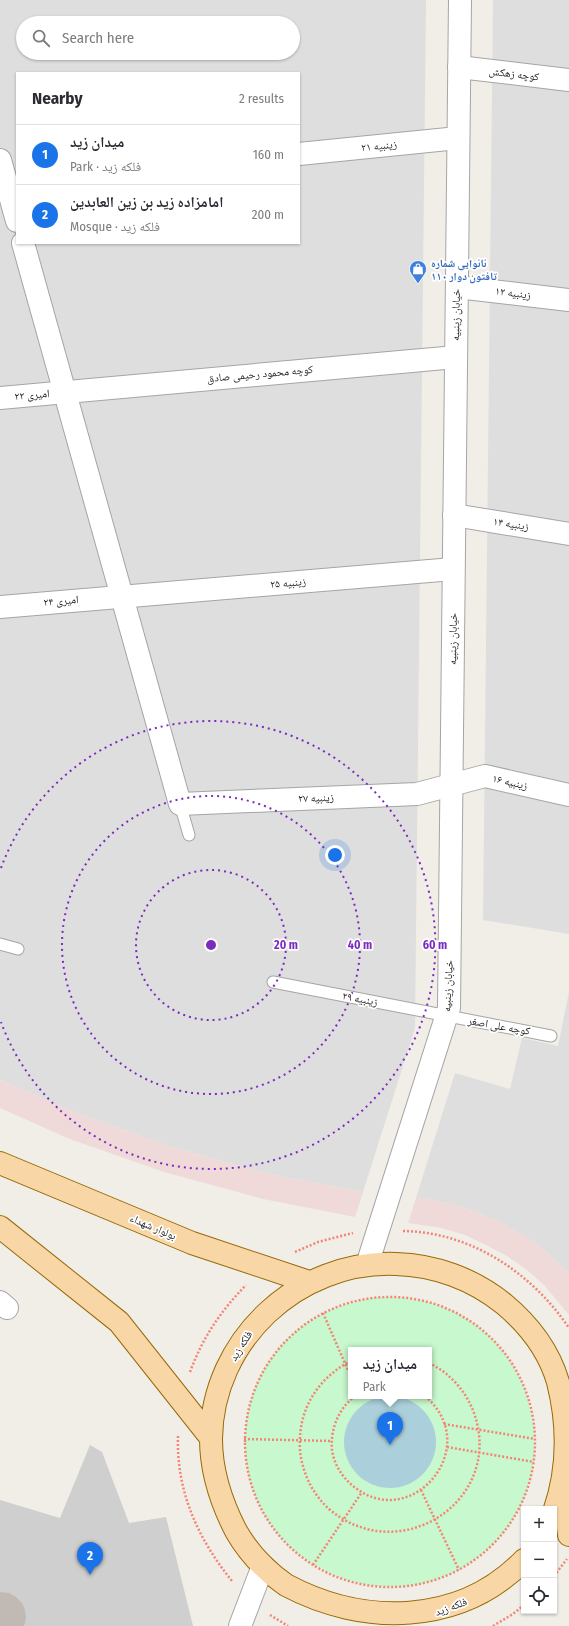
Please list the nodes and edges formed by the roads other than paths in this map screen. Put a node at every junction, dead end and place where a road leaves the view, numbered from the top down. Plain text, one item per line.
1 (460, 0) edge
2 (459, 67) junction
3 (569, 80) edge
4 (458, 138) junction
5 (300, 154) edge
6 (0, 160) edge
7 (8, 182) edge
8 (16, 217) edge
9 (23, 244) edge
10 (457, 287) junction
11 (569, 300) edge
12 (456, 357) junction
13 (65, 392) junction
14 (0, 398) edge
15 (454, 515) junction
16 (569, 534) edge
17 (453, 569) junction
18 (122, 596) junction
19 (0, 606) edge
20 (451, 785) junction
21 (569, 795) edge
22 (180, 804) junction
23 (189, 835) dead end
24 (0, 944) edge
25 (18, 949) dead end
26 (273, 982) dead end
27 (446, 1016) junction
28 (551, 1036) dead end
29 (0, 1163) edge
30 (0, 1227) edge
31 (368, 1265) junction
32 (310, 1282) junction
33 (563, 1374) edge
34 (211, 1438) junction
35 (566, 1487) edge
36 (557, 1506) edge
37 (569, 1535) edge
38 (521, 1563) edge
39 (263, 1566) junction
40 (379, 1622) edge
41 (240, 1626) edge

1 - 2 street, خیابان زینبیه
2 - 3 street, کوچه زهکش
2 - 4 street, خیابان زینبیه
4 - 5 street, زینبیه ۲۱
4 - 10 street, خیابان زینبیه
6 - 7 street
7 - 8 street
9 - 13 street
10 - 11 street, زینبیه ۱۲
10 - 12 street, خیابان زینبیه
12 - 13 street, کوچه محمود رحیمی صادق
12 - 15 street, خیابان زینبیه
13 - 14 street, امیری ۲۲
13 - 18 street
15 - 16 street, زینبیه ۱۴
15 - 17 street, خیابان زینبیه
17 - 18 street, زینبیه ۲۵
17 - 20 street, خیابان زینبیه
18 - 19 street, امیری ۲۴
18 - 22 street
20 - 21 street, زینبیه ۱۶
20 - 22 street, زینبیه ۲۷
20 - 27 street, خیابان زینبیه
22 - 23 lane
24 - 25 lane
26 - 27 lane, زینبیه ۲۹
27 - 28 lane, کوچه علی اصغر
27 - 31 street, خیابان زینبیه
29 - 32 main road, بولوار شهداء
30 - 34 main road
31 - 32 main road, فلکه زید
31 - 33 main road, فلکه زید
32 - 34 main road, فلکه زید
33 - 35 main road, فلکه زید
34 - 39 main road, فلکه زید
35 - 36 main road, فلکه زید
35 - 37 main road
38 - 40 main road, فلکه زید
39 - 40 main road, فلکه زید
39 - 41 street

